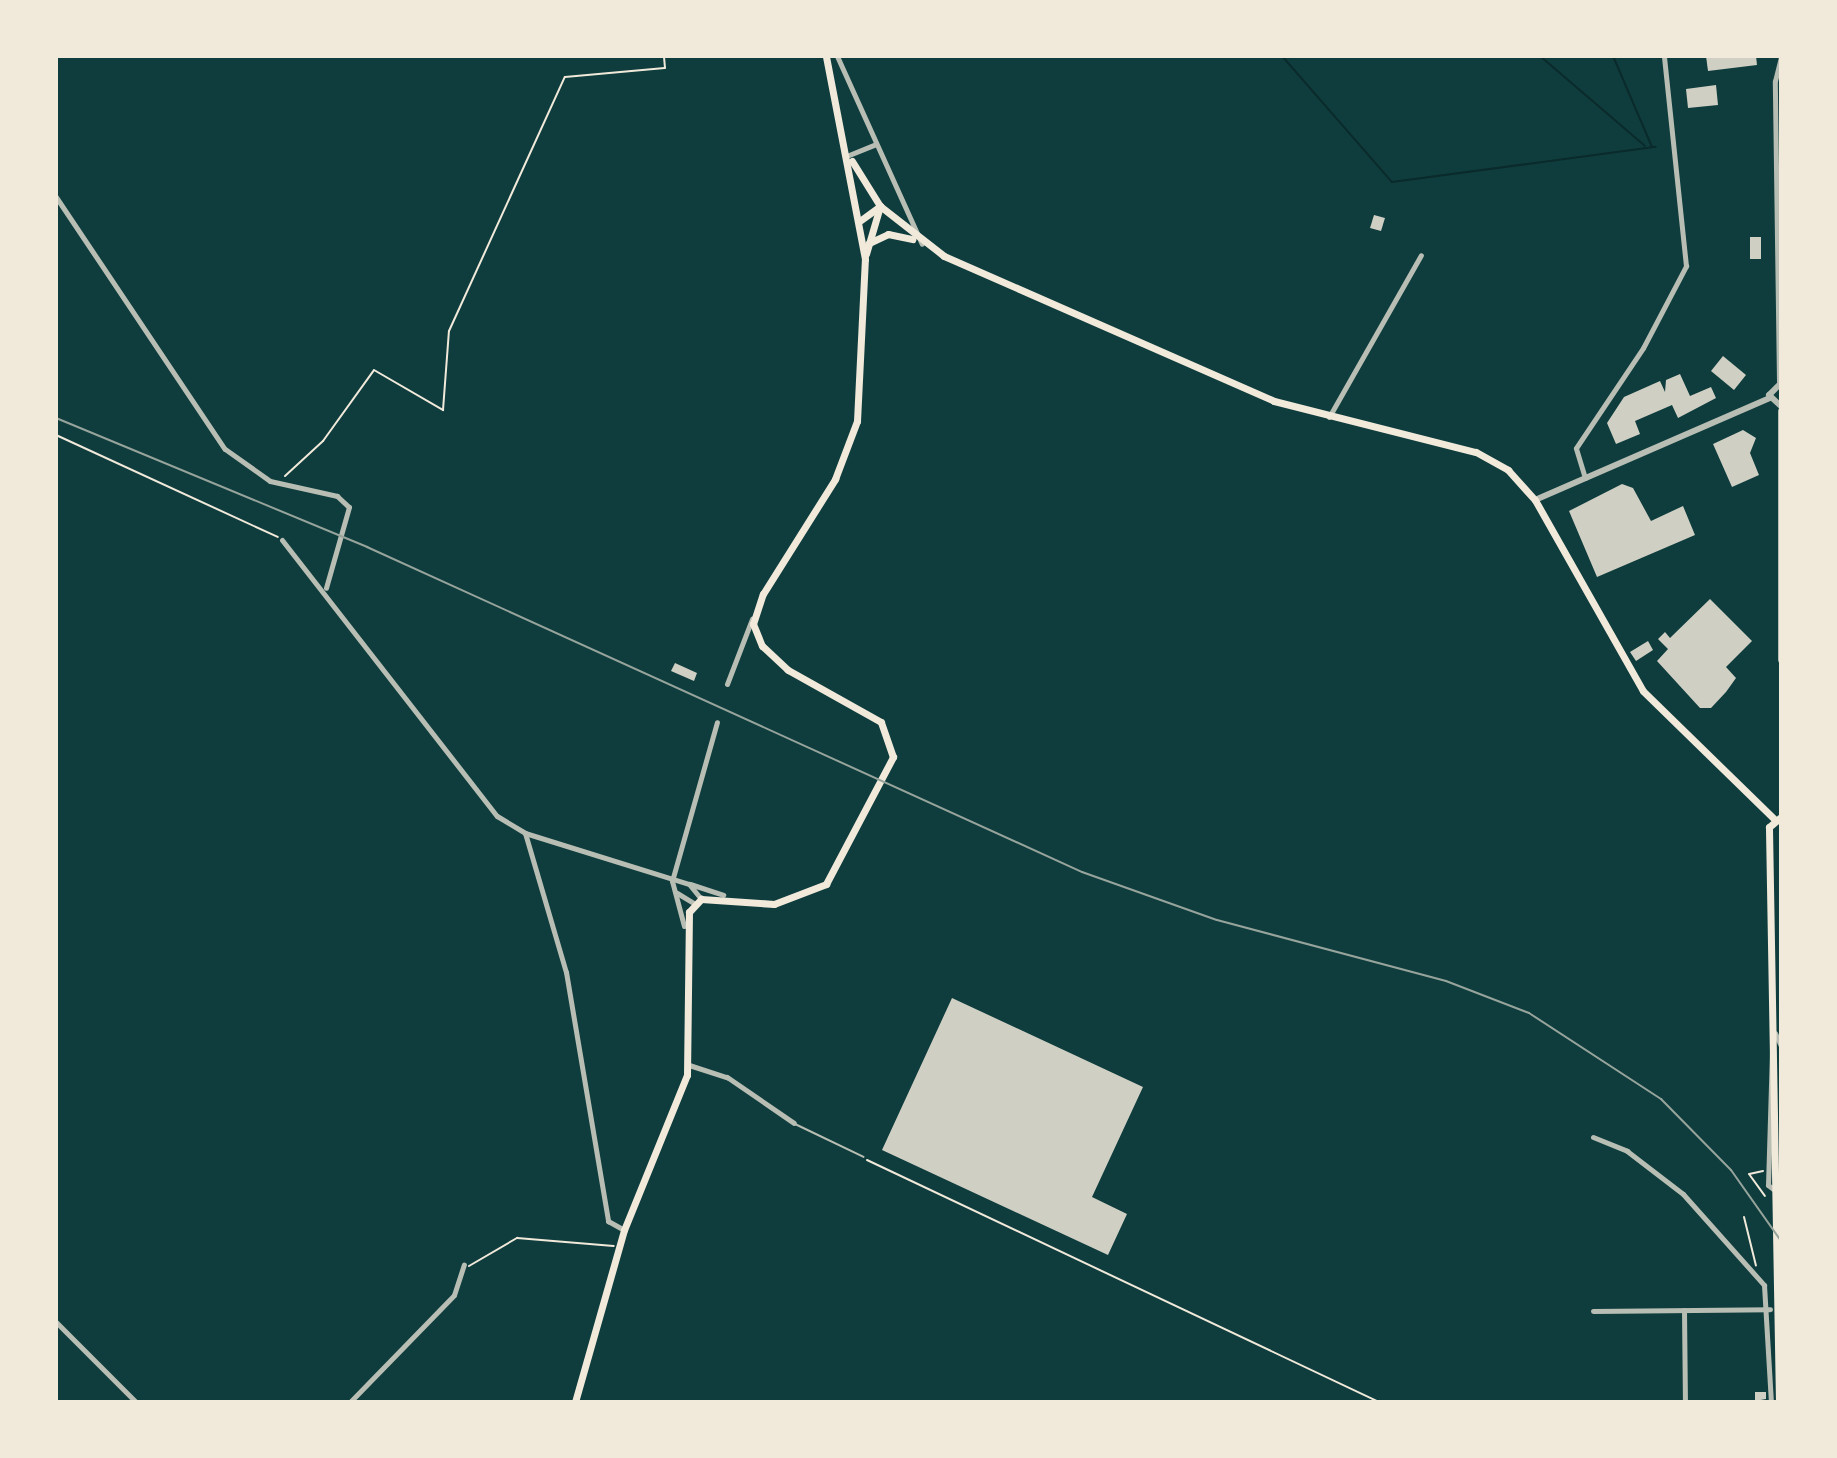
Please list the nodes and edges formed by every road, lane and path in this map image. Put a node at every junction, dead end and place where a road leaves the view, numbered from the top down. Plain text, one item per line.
1 (664, 56) edge
2 (826, 56) edge
3 (837, 56) edge
4 (1664, 56) edge
5 (1781, 57) edge
6 (876, 144) junction
7 (849, 155) junction
8 (56, 197) edge
9 (880, 206) junction
10 (861, 220) junction
11 (919, 242) junction
12 (869, 243) junction
13 (1421, 255) dead end
14 (865, 259) junction
15 (1780, 382) edge
16 (1770, 398) junction
17 (1781, 408) edge
18 (1329, 418) junction
19 (56, 435) edge
20 (1585, 478) junction
21 (276, 484) junction
22 (1535, 500) junction
23 (282, 540) joint
24 (326, 588) junction
25 (754, 615) junction
26 (1781, 660) edge
27 (727, 684) dead end
28 (717, 722) dead end
29 (1778, 818) edge
30 (525, 833) junction
31 (1777, 840) edge
32 (672, 881) junction
33 (689, 884) junction
34 (676, 893) junction
35 (723, 895) junction
36 (698, 902) junction
37 (684, 926) junction
38 (1777, 1049) edge
39 (689, 1065) junction
40 (794, 1123) joint
41 (1593, 1137) dead end
42 (864, 1157) joint
43 (1768, 1171) junction
44 (1781, 1195) edge
45 (1765, 1196) dead end
46 (1744, 1217) dead end
47 (624, 1230) junction
48 (618, 1248) junction
49 (464, 1265) joint
50 (1753, 1269) junction
51 (1764, 1285) junction
52 (1781, 1290) edge
53 (1770, 1309) junction
54 (1684, 1310) junction
55 (1593, 1311) dead end
56 (56, 1322) edge
57 (1776, 1401) edge
58 (136, 1402) edge
59 (350, 1402) edge
60 (575, 1402) edge
61 (1379, 1402) edge
62 (1685, 1402) edge

1 - 21 path
2 - 7 main road
3 - 6 street
4 - 20 street
5 - 15 street
6 - 7 street
6 - 11 street
7 - 9 main road
7 - 10 main road
8 - 21 street
9 - 10 main road
9 - 11 main road
9 - 12 main road
10 - 14 main road
11 - 12 main road
11 - 18 main road
12 - 14 main road
13 - 18 street
14 - 25 main road
15 - 16 street
16 - 17 street
16 - 20 street
17 - 26 street
18 - 22 main road
19 - 23 path
20 - 22 street
21 - 24 street
22 - 29 main road
23 - 24 street
24 - 30 street
25 - 27 street
25 - 35 main road
28 - 32 street
29 - 31 main road
30 - 32 street
30 - 47 street
31 - 38 main road
32 - 33 street
32 - 34 street
33 - 35 street
33 - 36 street
34 - 36 street
34 - 37 street
35 - 36 main road
36 - 37 main road
37 - 39 main road
38 - 43 street
38 - 57 main road
39 - 40 street
39 - 47 main road
40 - 42 lane
41 - 50 street
42 - 61 path
43 - 44 street
43 - 45 path
46 - 50 path
47 - 48 main road
48 - 49 path
48 - 60 main road
49 - 59 street
50 - 51 street
51 - 52 street
51 - 53 street
53 - 54 street
53 - 57 street
54 - 55 street
54 - 62 street
56 - 58 street

